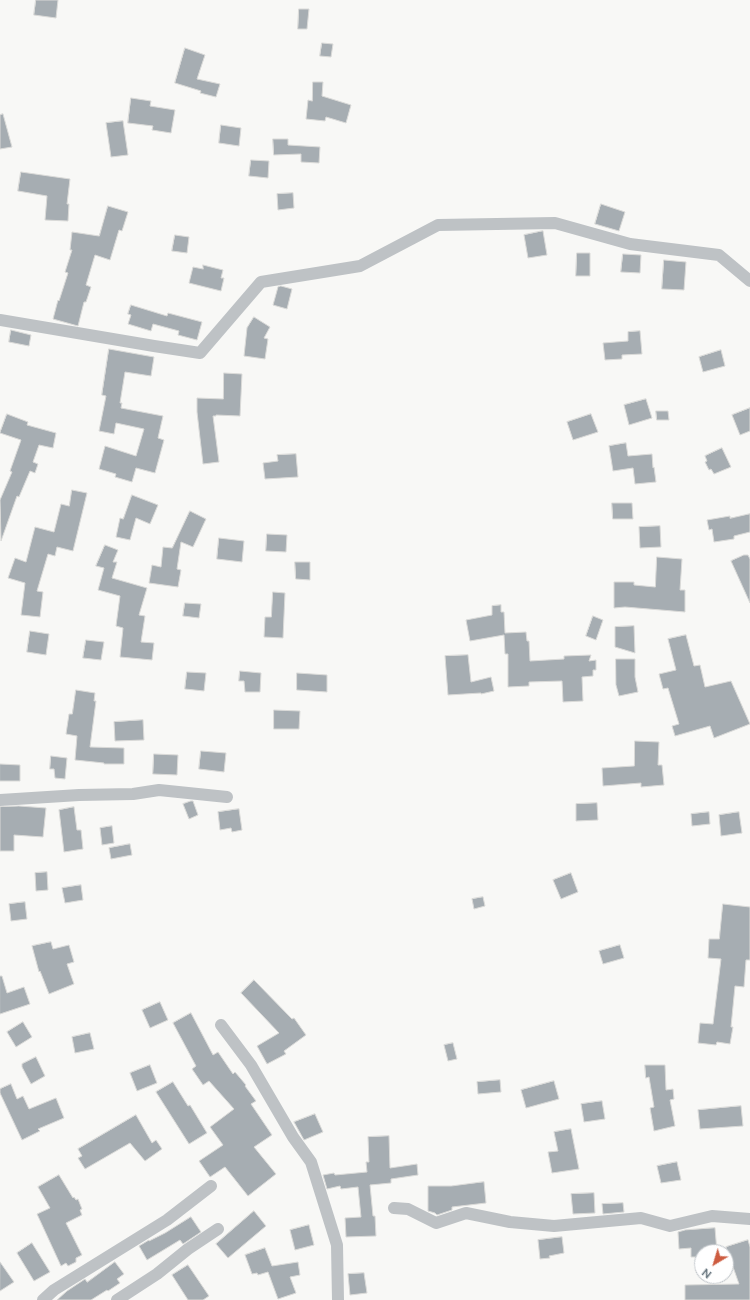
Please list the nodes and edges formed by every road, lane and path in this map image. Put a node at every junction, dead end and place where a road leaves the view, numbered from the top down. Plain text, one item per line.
1 (750, 281) edge
2 (0, 320) edge
3 (227, 797) dead end
4 (0, 800) edge
5 (221, 1025) dead end
6 (211, 1186) dead end
7 (394, 1208) dead end
8 (750, 1219) edge
9 (218, 1229) dead end
10 (43, 1300) edge
11 (117, 1300) edge
12 (338, 1300) edge

1 - 2 street
3 - 4 street
5 - 12 street
6 - 10 street
7 - 8 street
9 - 11 street

